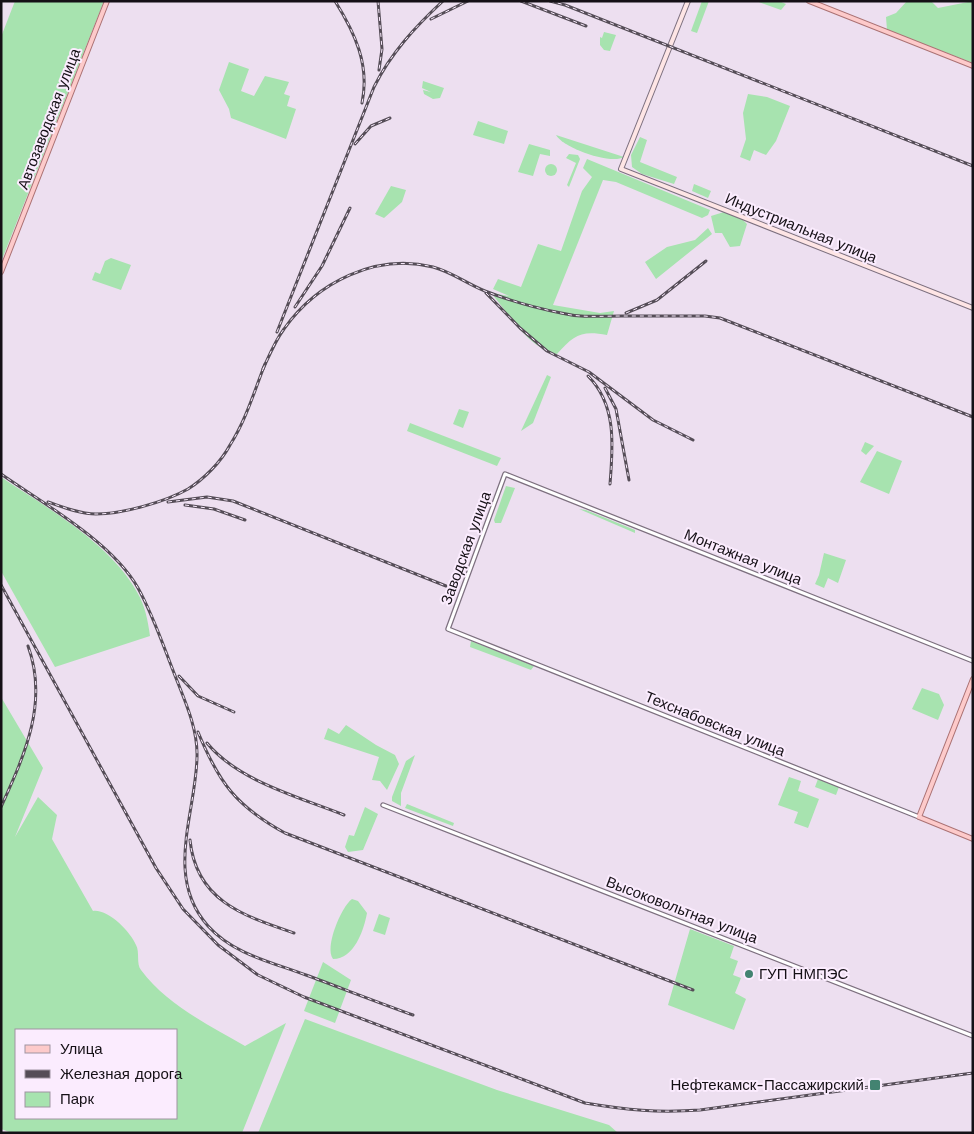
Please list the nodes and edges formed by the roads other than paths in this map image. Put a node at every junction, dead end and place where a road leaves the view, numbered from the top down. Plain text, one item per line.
1 (107, 1) edge
2 (688, 1) edge
3 (809, 1) edge
4 (973, 66) edge
5 (1, 272) edge
6 (973, 308) edge
7 (505, 474) joint
8 (448, 629) joint
9 (973, 661) edge
10 (973, 679) edge
11 (383, 805) dead end
12 (919, 817) junction
13 (973, 839) edge
14 (973, 1036) edge

1 - 5 main road, Автозаводская улица
2 - 6 main road, Индустриальная улица
3 - 4 main road
7 - 8 street, Заводская улица
7 - 9 street, Монтажная улица
8 - 12 street, Техснабовская улица
10 - 12 main road
11 - 14 street, Высоковольтная улица
12 - 13 main road, Техснабовская улица

